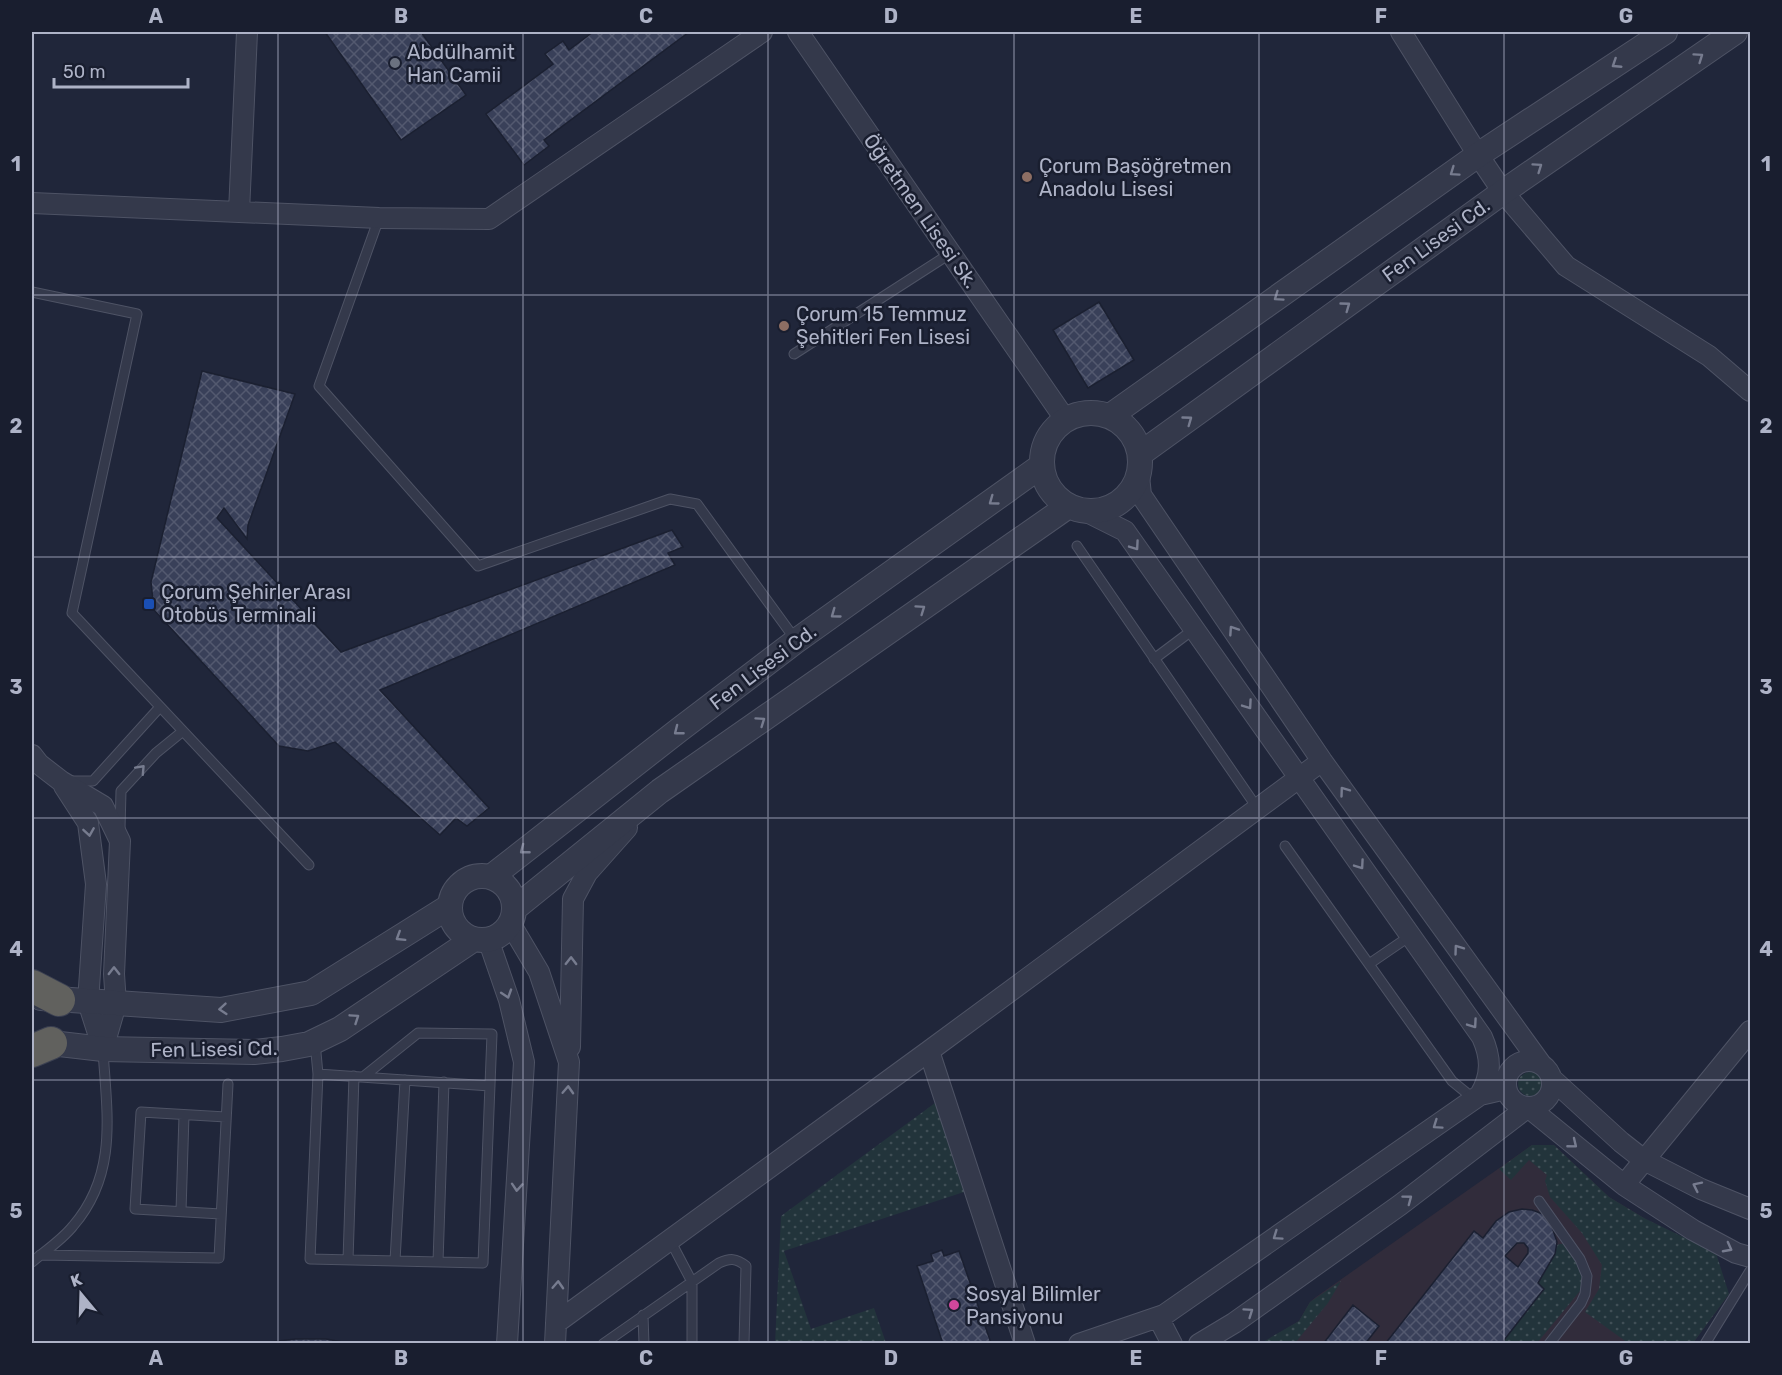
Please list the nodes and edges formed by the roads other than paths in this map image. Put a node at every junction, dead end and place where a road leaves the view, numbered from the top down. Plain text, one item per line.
1 (247, 32) edge
2 (762, 32) edge
3 (798, 32) edge
4 (1401, 32) edge
5 (1665, 32) edge
6 (1735, 32) edge
7 (1478, 155) junction
8 (1503, 192) junction
9 (32, 203) edge
10 (239, 212) junction
11 (379, 218) junction
12 (951, 254) junction
13 (32, 292) edge
14 (794, 354) dead end
15 (1750, 391) edge
16 (1110, 416) junction
17 (1065, 419) junction
18 (1139, 465) junction
19 (1041, 466) junction
20 (1078, 510) junction
21 (1077, 546) dead end
22 (1194, 629) junction
23 (796, 641) junction
24 (1154, 658) junction
25 (160, 707) junction
26 (183, 731) junction
27 (32, 755) edge
28 (1322, 760) junction
29 (1299, 779) junction
30 (62, 781) junction
31 (660, 791) junction
32 (1258, 809) junction
33 (120, 841) junction
34 (1285, 846) dead end
35 (309, 865) dead end
36 (491, 877) junction
37 (450, 906) junction
38 (512, 916) junction
39 (1410, 936) junction
40 (481, 939) junction
41 (1370, 964) junction
42 (32, 986) edge
43 (60, 1000) edge
44 (116, 1004) junction
45 (1750, 1031) edge
46 (315, 1041) junction
47 (38, 1047) edge
48 (103, 1049) junction
49 (929, 1052) junction
50 (1490, 1059) junction
51 (570, 1062) junction
52 (1547, 1072) junction
53 (318, 1074) junction
54 (358, 1077) junction
55 (405, 1080) junction
56 (444, 1082) junction
57 (1506, 1083) junction
58 (228, 1084) dead end
59 (490, 1086) junction
60 (1477, 1097) junction
61 (1528, 1107) junction
62 (183, 1115) junction
63 (226, 1118) junction
64 (1644, 1160) junction
65 (1624, 1185) junction
66 (1539, 1201) dead end
67 (1750, 1209) edge
68 (181, 1211) junction
69 (221, 1214) junction
70 (670, 1240) junction
71 (40, 1256) junction
72 (1750, 1257) edge
73 (348, 1260) junction
74 (395, 1261) junction
75 (32, 1262) edge
76 (438, 1262) junction
77 (1750, 1271) edge
78 (692, 1282) junction
79 (644, 1315) junction
80 (1158, 1317) junction
81 (556, 1323) junction
82 (507, 1344) edge
83 (555, 1344) edge
84 (603, 1344) edge
85 (644, 1344) edge
86 (692, 1344) edge
87 (744, 1344) edge
88 (1025, 1344) edge
89 (1079, 1344) edge
90 (1172, 1344) edge
91 (1199, 1344) edge
92 (1550, 1344) edge
93 (1704, 1344) edge

1 - 10 street
2 - 11 street
3 - 12 street, Öğretmen Lisesi Sk.
4 - 7 street
5 -> 7 street
8 -> 6 street, Fen Lisesi Cd.
7 - 8 street
7 -> 16 street
8 - 15 street
18 -> 8 street, Fen Lisesi Cd.
9 - 10 street
10 - 11 street
11 - 23 lane
12 - 14 lane
12 - 17 street, Öğretmen Lisesi Sk.
13 - 25 lane
16 - 17 street
16 - 18 street
17 - 19 street
18 - 20 street
28 -> 18 street
19 - 20 street
19 -> 23 street, Fen Lisesi Cd.
20 -> 22 street
31 -> 20 street, Fen Lisesi Cd.
21 - 24 lane
22 - 24 lane
22 -> 29 street
23 -> 36 street, Fen Lisesi Cd.
24 - 32 lane
25 - 26 lane
25 - 30 lane
33 -> 26 lane
26 - 35 lane
27 - 30 street
28 - 29 street
52 -> 28 street
29 - 32 street
29 -> 39 street
30 - 33 street
30 -> 43 street
31 - 38 street, Fen Lisesi Cd.
51 -> 31 street
32 - 49 street
44 -> 33 street
34 - 41 lane
36 - 37 street
36 - 38 street
37 - 40 street
37 -> 44 street, Fen Lisesi Cd.
38 - 40 street
38 - 51 street
39 - 41 lane
39 -> 50 street
46 -> 40 street, Fen Lisesi Cd.
40 -> 82 street
41 - 60 lane
42 - 43 highway
43 - 44 street, Fen Lisesi Cd.
43 - 48 street
44 - 48 street
45 - 64 street
46 - 48 street, Fen Lisesi Cd.
46 - 53 lane
47 - 48 street, Fen Lisesi Cd.
48 - 71 lane
49 - 70 street
49 - 88 street
50 - 57 street
50 - 60 street
81 -> 51 street
52 - 57 street
52 - 61 street
52 - 64 street
53 - 54 lane
53 - 73 lane
54 - 55 lane
54 - 59 lane
54 - 73 lane
55 - 56 lane
55 - 74 lane
56 - 59 lane
56 - 76 lane
57 - 60 street
57 - 61 street
58 - 63 lane
59 - 76 lane
60 -> 80 street
61 -> 65 street
91 -> 61 street
62 - 63 lane
62 - 68 lane
62 - 68 lane
63 - 69 lane
64 - 65 street
67 -> 64 street
65 -> 72 street
66 - 92 lane
68 - 69 lane
69 - 71 lane
70 - 78 lane
70 - 81 street
71 - 75 lane
73 - 74 lane
74 - 76 lane
77 - 93 lane
78 - 79 lane
78 - 86 lane
78 - 87 lane
79 - 84 lane
79 - 85 lane
80 - 89 street
80 - 90 street
81 - 83 street

